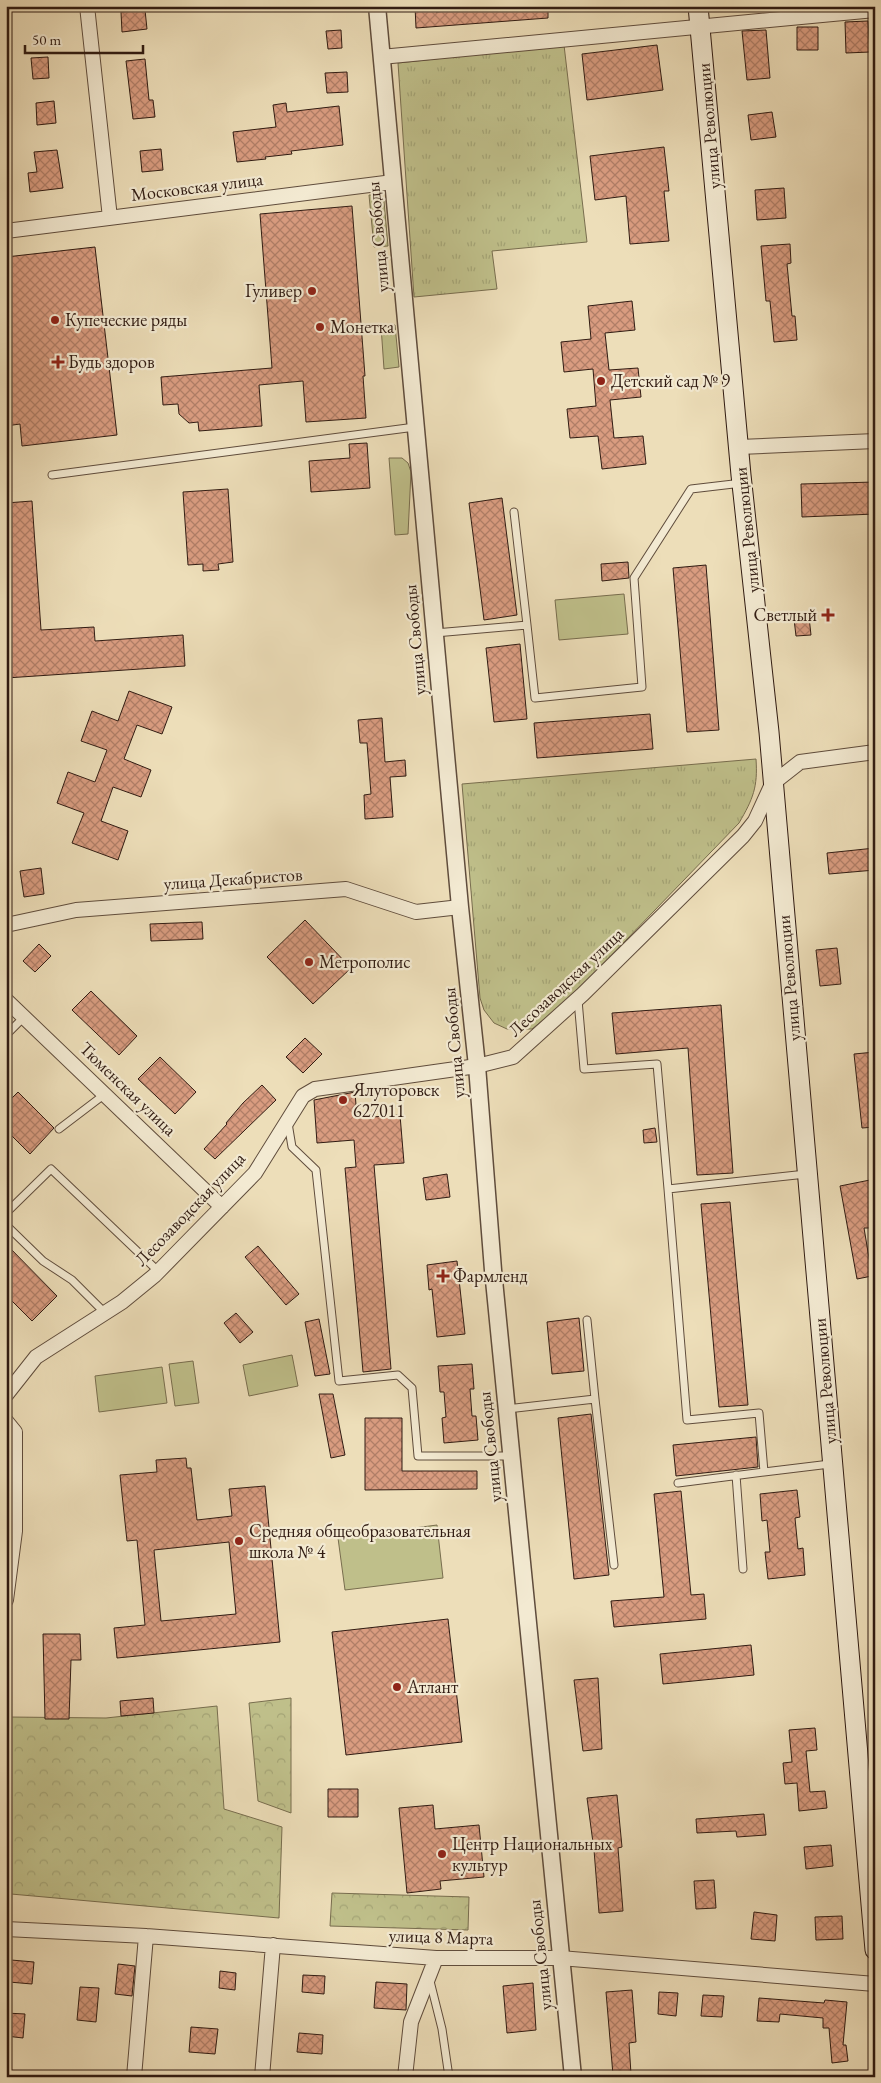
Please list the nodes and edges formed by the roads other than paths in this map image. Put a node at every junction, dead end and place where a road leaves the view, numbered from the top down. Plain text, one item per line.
1 (87, 6) edge
2 (377, 6) edge
3 (698, 6) edge
4 (875, 10) edge
5 (701, 25) junction
6 (382, 56) junction
7 (393, 182) junction
8 (110, 218) junction
9 (6, 231) edge
10 (415, 427) junction
11 (875, 441) edge
12 (739, 446) junction
13 (52, 475) dead end
14 (742, 484) junction
15 (514, 512) dead end
16 (527, 626) junction
17 (435, 633) junction
18 (875, 752) edge
19 (772, 784) junction
20 (460, 907) junction
21 (6, 925) edge
22 (6, 1000) edge
23 (578, 1000) junction
24 (25, 1016) junction
25 (6, 1035) edge
26 (478, 1066) junction
27 (106, 1094) junction
28 (288, 1118) junction
29 (59, 1129) dead end
30 (806, 1174) junction
31 (668, 1189) junction
32 (222, 1207) junction
33 (6, 1213) edge
34 (6, 1225) edge
35 (158, 1271) junction
36 (105, 1313) junction
37 (588, 1320) dead end
38 (6, 1395) edge
39 (595, 1400) junction
40 (507, 1410) junction
41 (6, 1421) edge
42 (511, 1456) junction
43 (832, 1464) junction
44 (764, 1472) junction
45 (736, 1475) junction
46 (678, 1483) dead end
47 (614, 1565) dead end
48 (743, 1569) dead end
49 (6, 1600) edge
50 (6, 1929) edge
51 (146, 1936) junction
52 (273, 1946) junction
53 (875, 1950) edge
54 (436, 1958) junction
55 (560, 1958) junction
56 (429, 1976) junction
57 (875, 1984) edge
58 (134, 2077) edge
59 (262, 2077) edge
60 (405, 2077) edge
61 (449, 2077) edge
62 (573, 2077) edge

1 - 8 street
2 - 6 street, улица Свободы
3 - 5 main road, улица Революции
4 - 5 street
5 - 6 street
5 - 12 main road, улица Революции
6 - 7 street, улица Свободы
7 - 8 street, Московская улица
7 - 10 street, улица Свободы
8 - 9 street, Московская улица
10 - 13 lane
10 - 17 street, улица Свободы
11 - 12 street
12 - 14 main road, улица Революции
14 - 16 lane
14 - 19 main road, улица Революции
15 - 16 lane
16 - 17 lane
17 - 20 street, улица Свободы
18 - 19 street, Лесозаводская улица
19 - 23 street, Лесозаводская улица
19 - 30 main road, улица Революции
20 - 21 street, улица Декабристов
20 - 26 street, улица Свободы
22 - 24 street, Тюменская улица
23 - 26 street, Лесозаводская улица
23 - 31 lane
24 - 25 lane
24 - 27 street, Тюменская улица
26 - 28 street, Лесозаводская улица
26 - 40 street, улица Свободы
27 - 29 lane
27 - 32 street, Тюменская улица
28 - 32 street, Лесозаводская улица
28 - 42 lane
30 - 31 lane
30 - 43 main road, улица Революции
31 - 44 lane
32 - 35 street, Лесозаводская улица
33 - 35 lane
34 - 36 lane
35 - 36 street, Лесозаводская улица
36 - 38 street, Лесозаводская улица
37 - 39 lane
39 - 40 lane
39 - 47 lane
40 - 42 street, улица Свободы
41 - 49 street
42 - 55 street, улица Свободы
43 - 44 lane
43 - 53 main road, улица Революции
44 - 45 lane
45 - 46 lane
45 - 48 lane
50 - 51 street, улица 8 Марта
51 - 52 street, улица 8 Марта
51 - 58 street
52 - 54 street, улица 8 Марта
52 - 59 street
54 - 55 street, улица 8 Марта
54 - 56 street
55 - 57 street, улица 8 Марта
55 - 62 street, улица Свободы
56 - 60 street
56 - 61 lane

